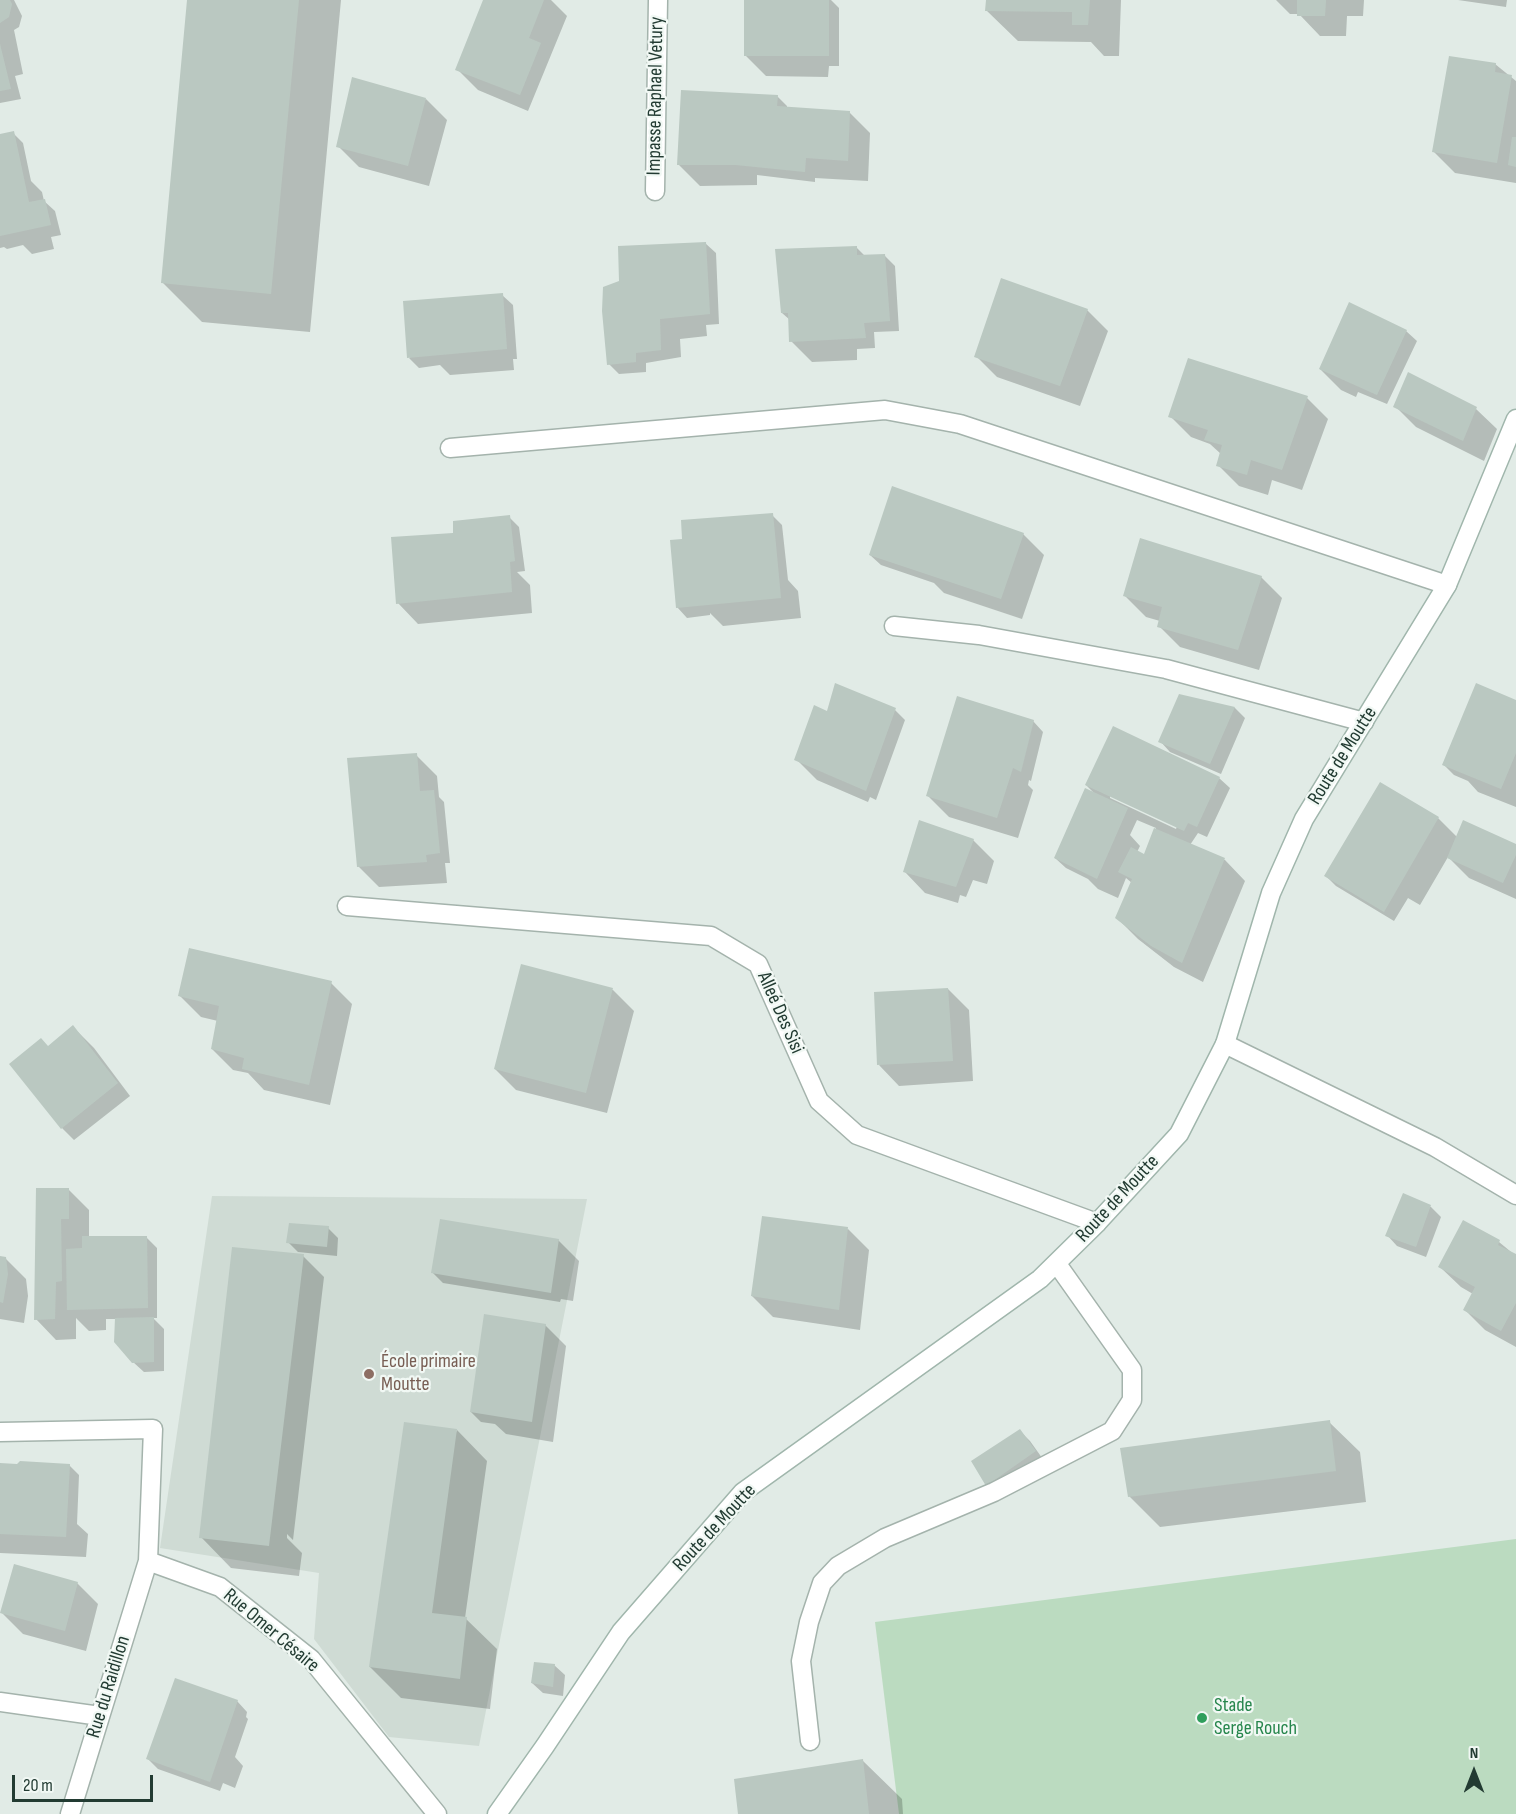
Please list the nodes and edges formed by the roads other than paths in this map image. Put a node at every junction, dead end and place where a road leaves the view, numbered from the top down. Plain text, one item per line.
1 (658, 0) edge
2 (655, 191) dead end
3 (1516, 419) edge
4 (450, 448) dead end
5 (1447, 585) junction
6 (894, 626) dead end
7 (1364, 722) junction
8 (347, 906) dead end
9 (1226, 1044) junction
10 (1516, 1195) edge
11 (1097, 1222) junction
12 (1057, 1264) junction
13 (0, 1432) edge
14 (148, 1561) junction
15 (0, 1702) edge
16 (100, 1716) junction
17 (810, 1741) dead end
18 (70, 1814) edge
19 (437, 1814) edge
20 (496, 1814) edge

1 - 2 street, Impasse Raphael Vetury
3 - 5 street, Route de Moutte
4 - 5 street
5 - 7 street, Route de Moutte
6 - 7 street
7 - 9 street, Route de Moutte
8 - 11 street, Alleé Des Sisi
9 - 10 street
9 - 11 street, Route de Moutte
11 - 12 street, Route de Moutte
12 - 17 street
12 - 20 street, Route de Moutte
13 - 14 street
14 - 16 street, Rue du Raidillon
14 - 19 street, Rue Omer Césaire
15 - 16 street
16 - 18 street, Rue du Raidillon

